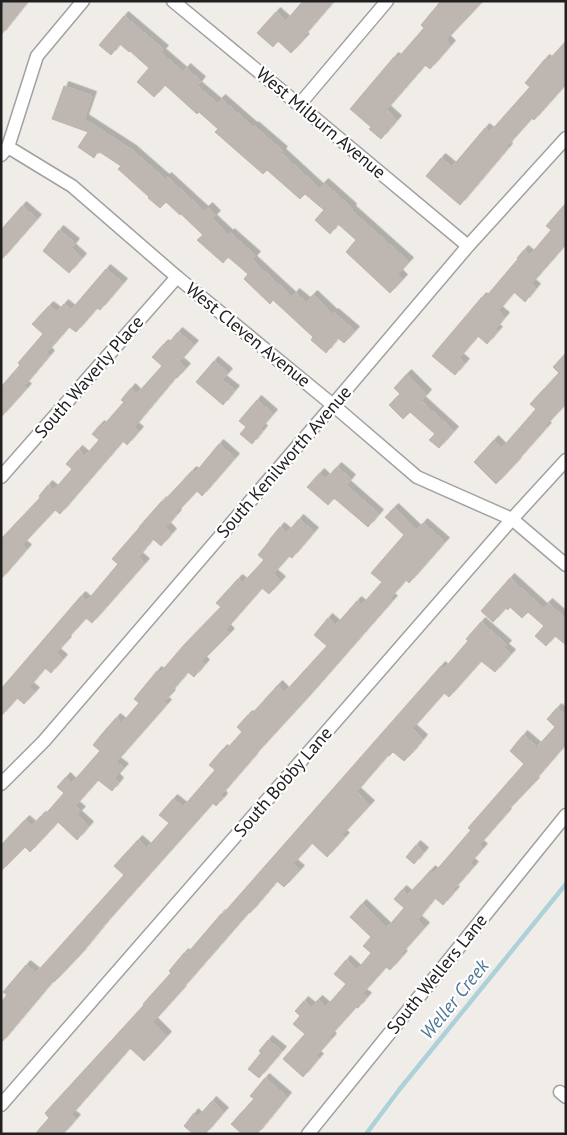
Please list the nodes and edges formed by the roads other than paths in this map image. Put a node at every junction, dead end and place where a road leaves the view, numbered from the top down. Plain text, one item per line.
1 (83, 1) edge
2 (173, 1) edge
3 (387, 1) edge
4 (299, 104) junction
5 (566, 138) edge
6 (4, 151) edge
7 (468, 246) junction
8 (177, 276) junction
9 (333, 405) junction
10 (566, 460) edge
11 (1, 476) edge
12 (512, 520) junction
13 (566, 565) edge
14 (1, 784) edge
15 (566, 815) edge
16 (1, 1104) edge
17 (308, 1134) edge

1 - 6 street
2 - 4 street, West Milburn Avenue
3 - 4 street
4 - 7 street, West Milburn Avenue
5 - 7 street, South Kenilworth Avenue
6 - 8 street, West Cleven Avenue
7 - 9 street, South Kenilworth Avenue
8 - 9 street, West Cleven Avenue
8 - 11 street, South Waverly Place
9 - 12 street, West Cleven Avenue
9 - 14 street, South Kenilworth Avenue
10 - 12 street, South Bobby Lane
12 - 13 street, West Cleven Avenue
12 - 16 street, South Bobby Lane
15 - 17 street, South Wellers Lane

